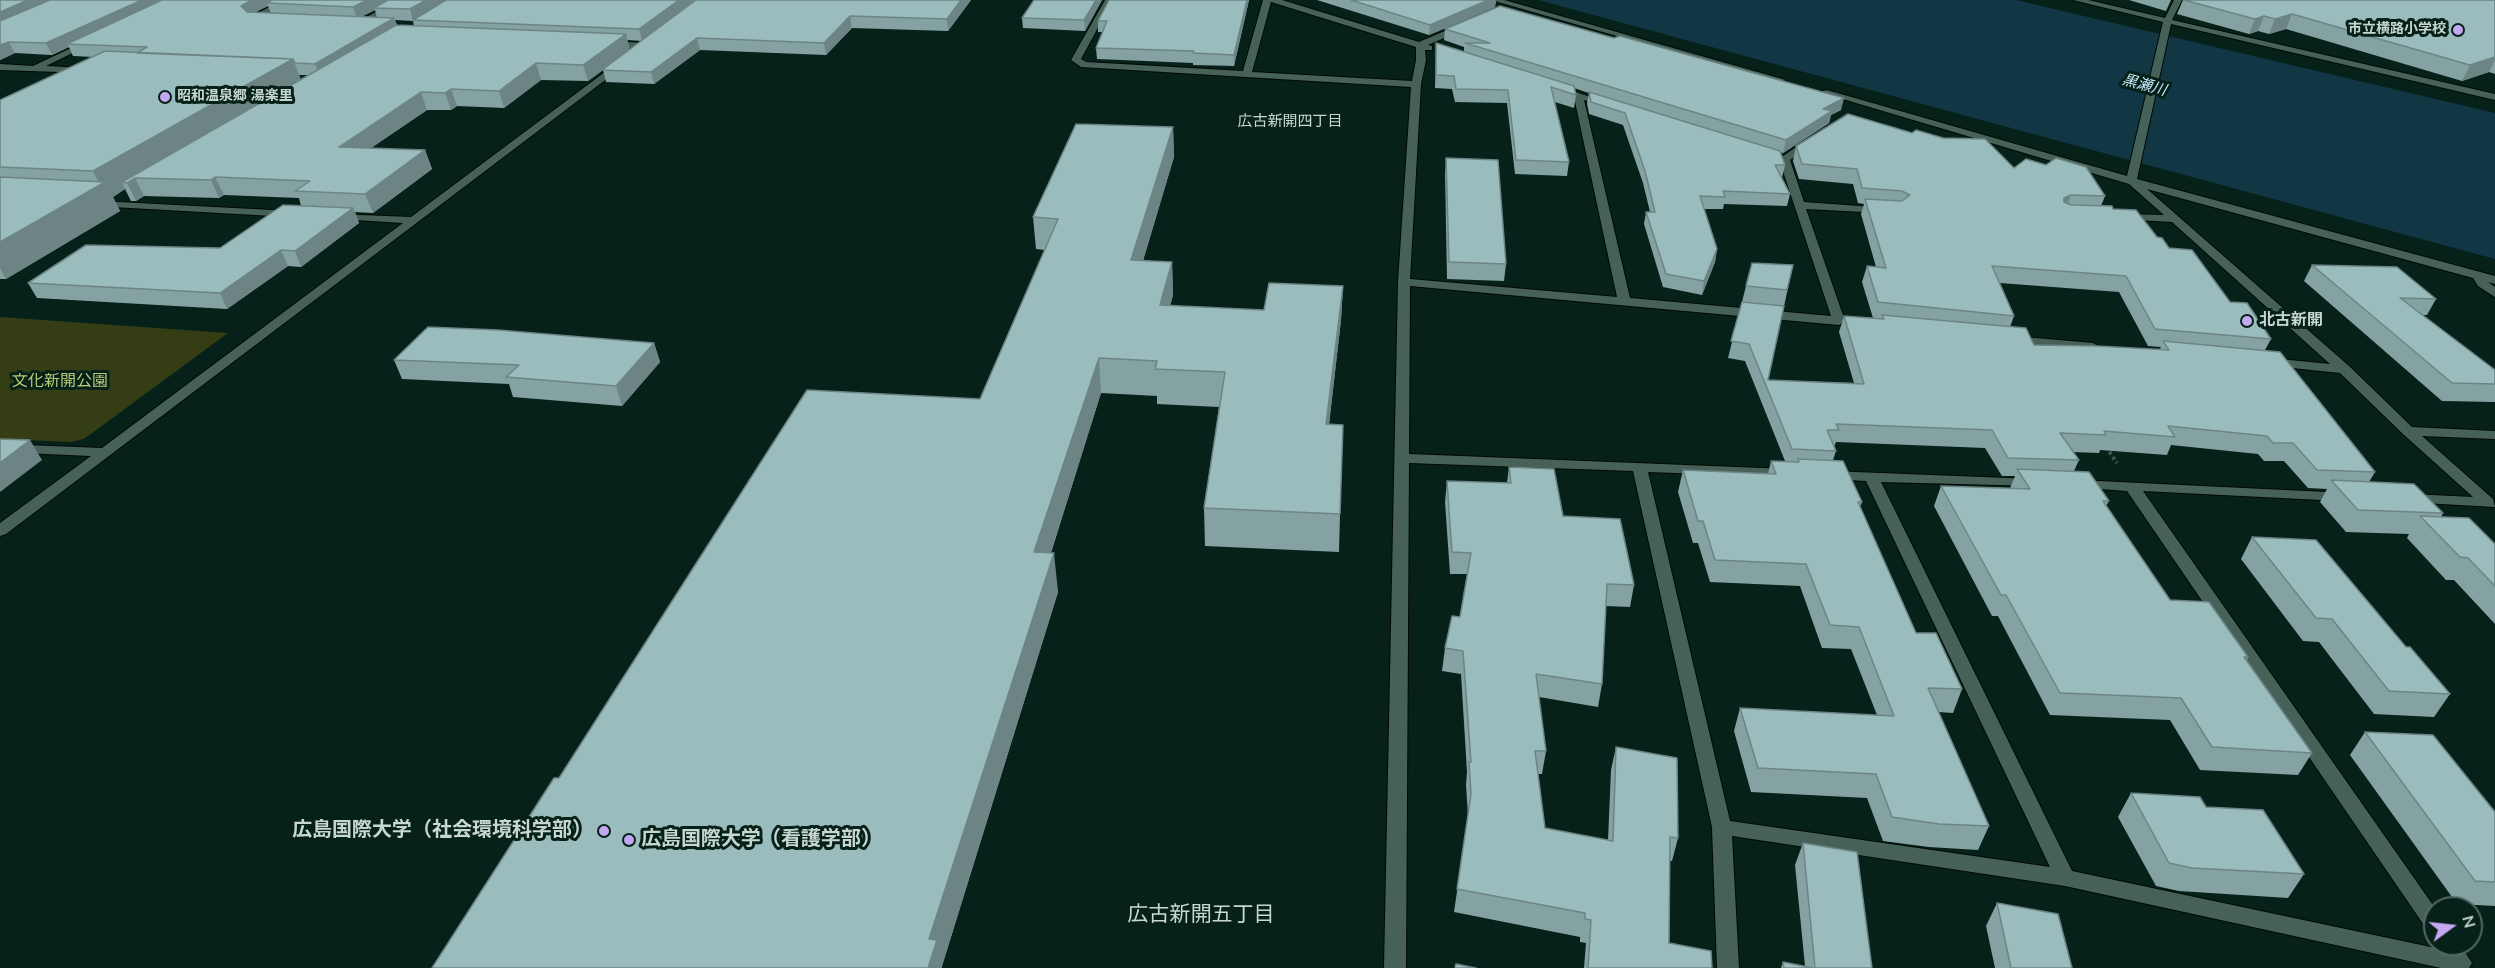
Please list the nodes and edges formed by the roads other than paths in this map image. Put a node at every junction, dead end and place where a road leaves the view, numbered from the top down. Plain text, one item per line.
1 (290, 0) edge
2 (403, 0) edge
3 (1109, 0) edge
4 (1267, 0) edge
5 (1273, 0) edge
6 (1495, 0) edge
7 (2077, 0) edge
8 (2178, 0) edge
9 (1513, 5) junction
10 (1503, 9) edge
11 (275, 20) edge
12 (1472, 22) edge
13 (346, 24) edge
14 (357, 24) junction
15 (2167, 24) junction
16 (381, 25) edge
17 (98, 39) edge
18 (600, 44) edge
19 (1420, 45) junction
20 (1442, 52) edge
21 (0, 67) edge
22 (34, 68) junction
23 (94, 72) edge
24 (1247, 73) junction
25 (1790, 83) edge
26 (1416, 84) junction
27 (1544, 84) edge
28 (1813, 89) edge
29 (1578, 95) junction
30 (2495, 97) edge
31 (1870, 105) junction
32 (1612, 106) edge
33 (1851, 117) edge
34 (1822, 135) edge
35 (2132, 177) junction
36 (129, 194) edge
37 (88, 204) edge
38 (110, 205) junction
39 (1798, 206) junction
40 (1898, 211) edge
41 (307, 215) edge
42 (330, 216) edge
43 (2110, 216) edge
44 (2176, 219) junction
45 (411, 220) junction
46 (2477, 275) junction
47 (2495, 280) edge
48 (1404, 282) junction
49 (2495, 293) edge
50 (1624, 301) junction
51 (2001, 339) edge
52 (2107, 348) edge
53 (2261, 362) edge
54 (2344, 369) junction
55 (2408, 431) junction
56 (2495, 435) edge
57 (0, 448) edge
58 (103, 452) junction
59 (1400, 458) junction
60 (1639, 467) junction
61 (1871, 476) junction
62 (2132, 487) junction
63 (2357, 496) edge
64 (2393, 498) edge
65 (2491, 505) edge
66 (0, 531) edge
67 (1722, 827) junction
68 (2065, 878) junction
69 (2423, 908) edge
70 (2423, 955) edge
71 (2428, 956) edge
72 (2456, 956) edge
73 (1395, 968) edge
74 (1728, 968) edge

1 - 11 street
2 - 14 street
3 - 24 street
4 - 24 street
5 - 19 street
6 - 9 street
7 - 15 street
8 - 15 street
9 - 10 street
9 - 25 street
12 - 19 street
13 - 14 street
14 - 16 street
15 - 30 street
15 - 35 street
17 - 22 street
18 - 45 street
19 - 20 street
19 - 26 street
21 - 22 street
22 - 23 street
24 - 26 street
26 - 48 street
27 - 29 street
28 - 31 street
29 - 32 street
29 - 50 street
31 - 33 street
31 - 35 street
34 - 39 street
35 - 44 street
35 - 46 street
36 - 38 street
37 - 38 street
38 - 41 street
39 - 40 street
39 - 50 street
42 - 45 street
43 - 44 street
44 - 54 street
45 - 58 street
46 - 47 street
46 - 49 street
48 - 50 street
48 - 59 street
51 - 52 street
53 - 54 street
54 - 55 street
55 - 56 street
55 - 65 street
57 - 58 street
58 - 66 street
59 - 60 street
59 - 73 street
60 - 61 street
60 - 67 street
61 - 62 street
61 - 68 street
62 - 63 street
62 - 69 street
64 - 65 street
67 - 68 street
67 - 74 street
68 - 70 street
71 - 72 street

